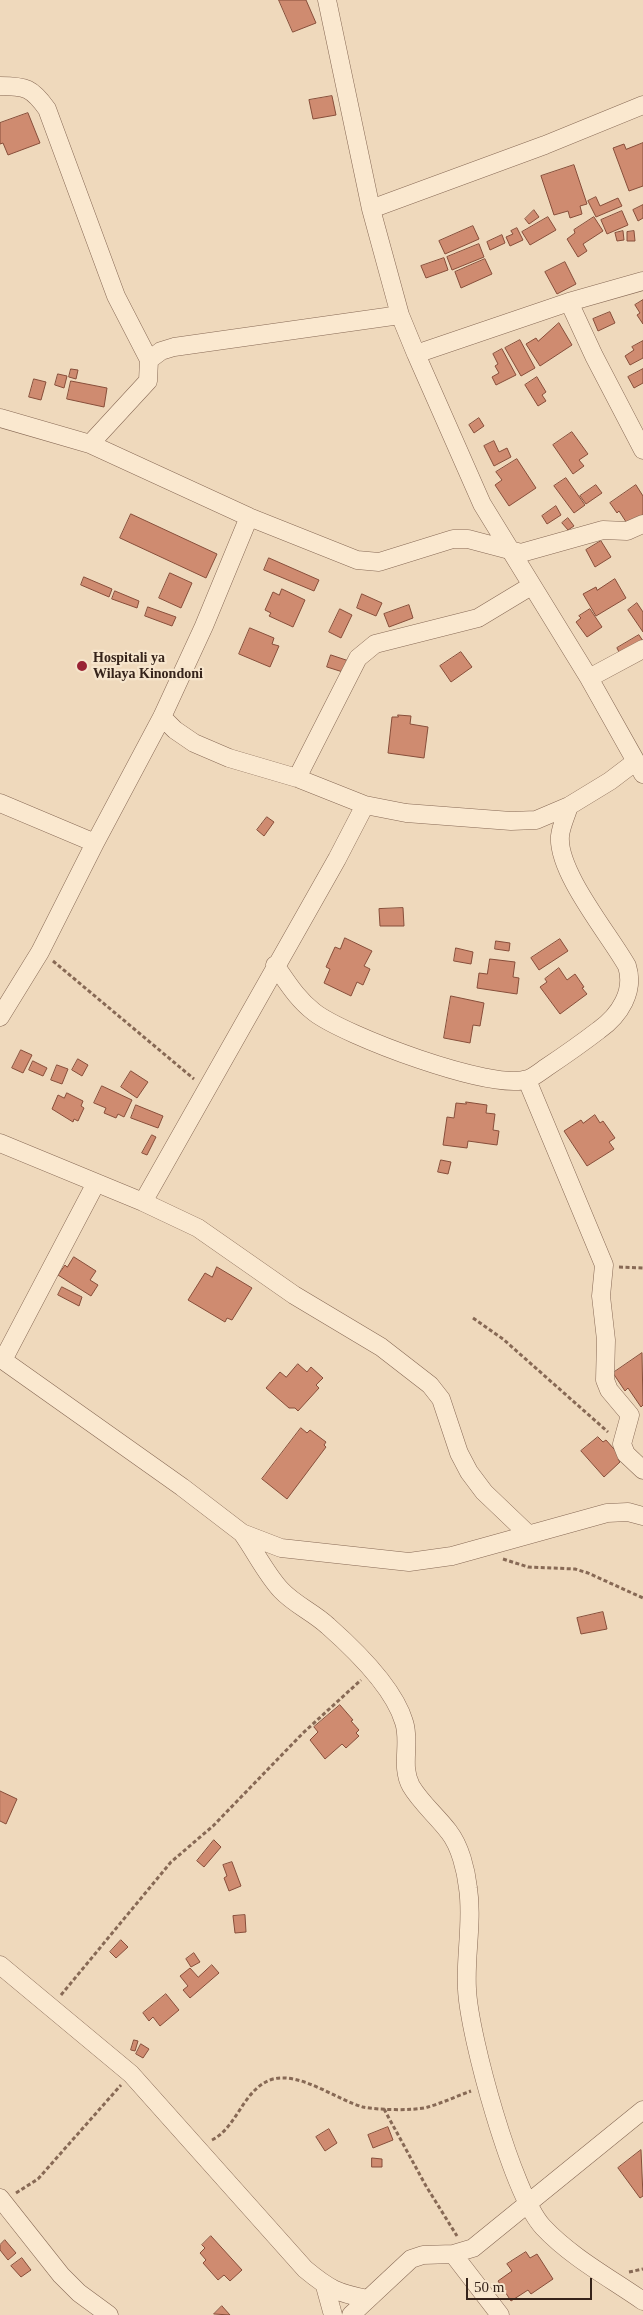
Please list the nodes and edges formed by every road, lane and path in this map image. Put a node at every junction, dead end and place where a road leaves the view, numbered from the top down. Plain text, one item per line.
1 (327, 0) edge
2 (0, 86) edge
3 (643, 105) edge
4 (371, 208) junction
5 (643, 281) edge
6 (569, 302) junction
7 (400, 315) junction
8 (416, 354) junction
9 (149, 360) junction
10 (0, 418) edge
11 (641, 440) edge
12 (90, 444) junction
13 (249, 517) junction
14 (643, 524) edge
15 (507, 548) junction
16 (531, 586) junction
17 (643, 649) edge
18 (589, 678) junction
19 (162, 717) junction
20 (639, 768) edge
21 (297, 778) junction
22 (0, 803) edge
23 (364, 804) junction
24 (569, 806) junction
25 (94, 843) junction
26 (40, 952) junction
27 (275, 965) junction
28 (0, 1017) edge
29 (527, 1080) junction
30 (208, 1090) junction
31 (0, 1143) edge
32 (96, 1183) junction
33 (143, 1202) junction
34 (604, 1266) junction
35 (643, 1268) edge
36 (473, 1318) dead end
37 (2, 1359) edge
38 (622, 1444) junction
39 (643, 1470) edge
40 (643, 1516) edge
41 (242, 1533) junction
42 (528, 1534) junction
43 (501, 1558) dead end
44 (643, 1598) edge
45 (371, 1670) junction
46 (0, 1964) edge
47 (50, 2007) junction
48 (131, 2074) junction
49 (488, 2084) junction
50 (384, 2109) junction
51 (643, 2111) edge
52 (195, 2145) junction
53 (6, 2197) edge
54 (527, 2205) junction
55 (460, 2252) junction
56 (325, 2286) junction
57 (368, 2299) junction
58 (643, 2301) edge
59 (109, 2315) edge
60 (333, 2315) edge
61 (351, 2315) edge
62 (500, 2315) edge

1 - 4 street
2 - 9 street
3 - 4 street
4 - 7 street
5 - 6 street
6 - 8 street
6 - 11 street
7 - 8 street
7 - 9 street
8 - 15 street
9 - 12 street
10 - 12 street
12 - 13 street
13 - 15 street
13 - 19 street
14 - 15 street
15 - 16 street
16 - 18 street
16 - 21 street
17 - 18 street
18 - 20 street
19 - 21 street
19 - 25 street
20 - 24 street
21 - 23 street
22 - 25 street
23 - 24 street
23 - 27 street
24 - 29 street
25 - 26 street
26 - 28 street
26 - 30 path
27 - 29 street
27 - 30 street
29 - 34 street
30 - 33 street
31 - 32 street
32 - 33 street
32 - 37 street
33 - 42 street
34 - 35 path
34 - 38 street
36 - 38 path
37 - 41 street
38 - 39 street
40 - 42 street
41 - 42 street
41 - 45 street
43 - 44 path
45 - 47 path
45 - 49 street
46 - 47 street
47 - 48 street
48 - 52 street
48 - 53 path
49 - 50 path
49 - 54 street
50 - 52 path
50 - 55 path
51 - 54 street
52 - 56 street
53 - 59 street
54 - 55 street
54 - 58 street
55 - 57 street
55 - 62 street
56 - 57 street
56 - 60 street
57 - 61 street

